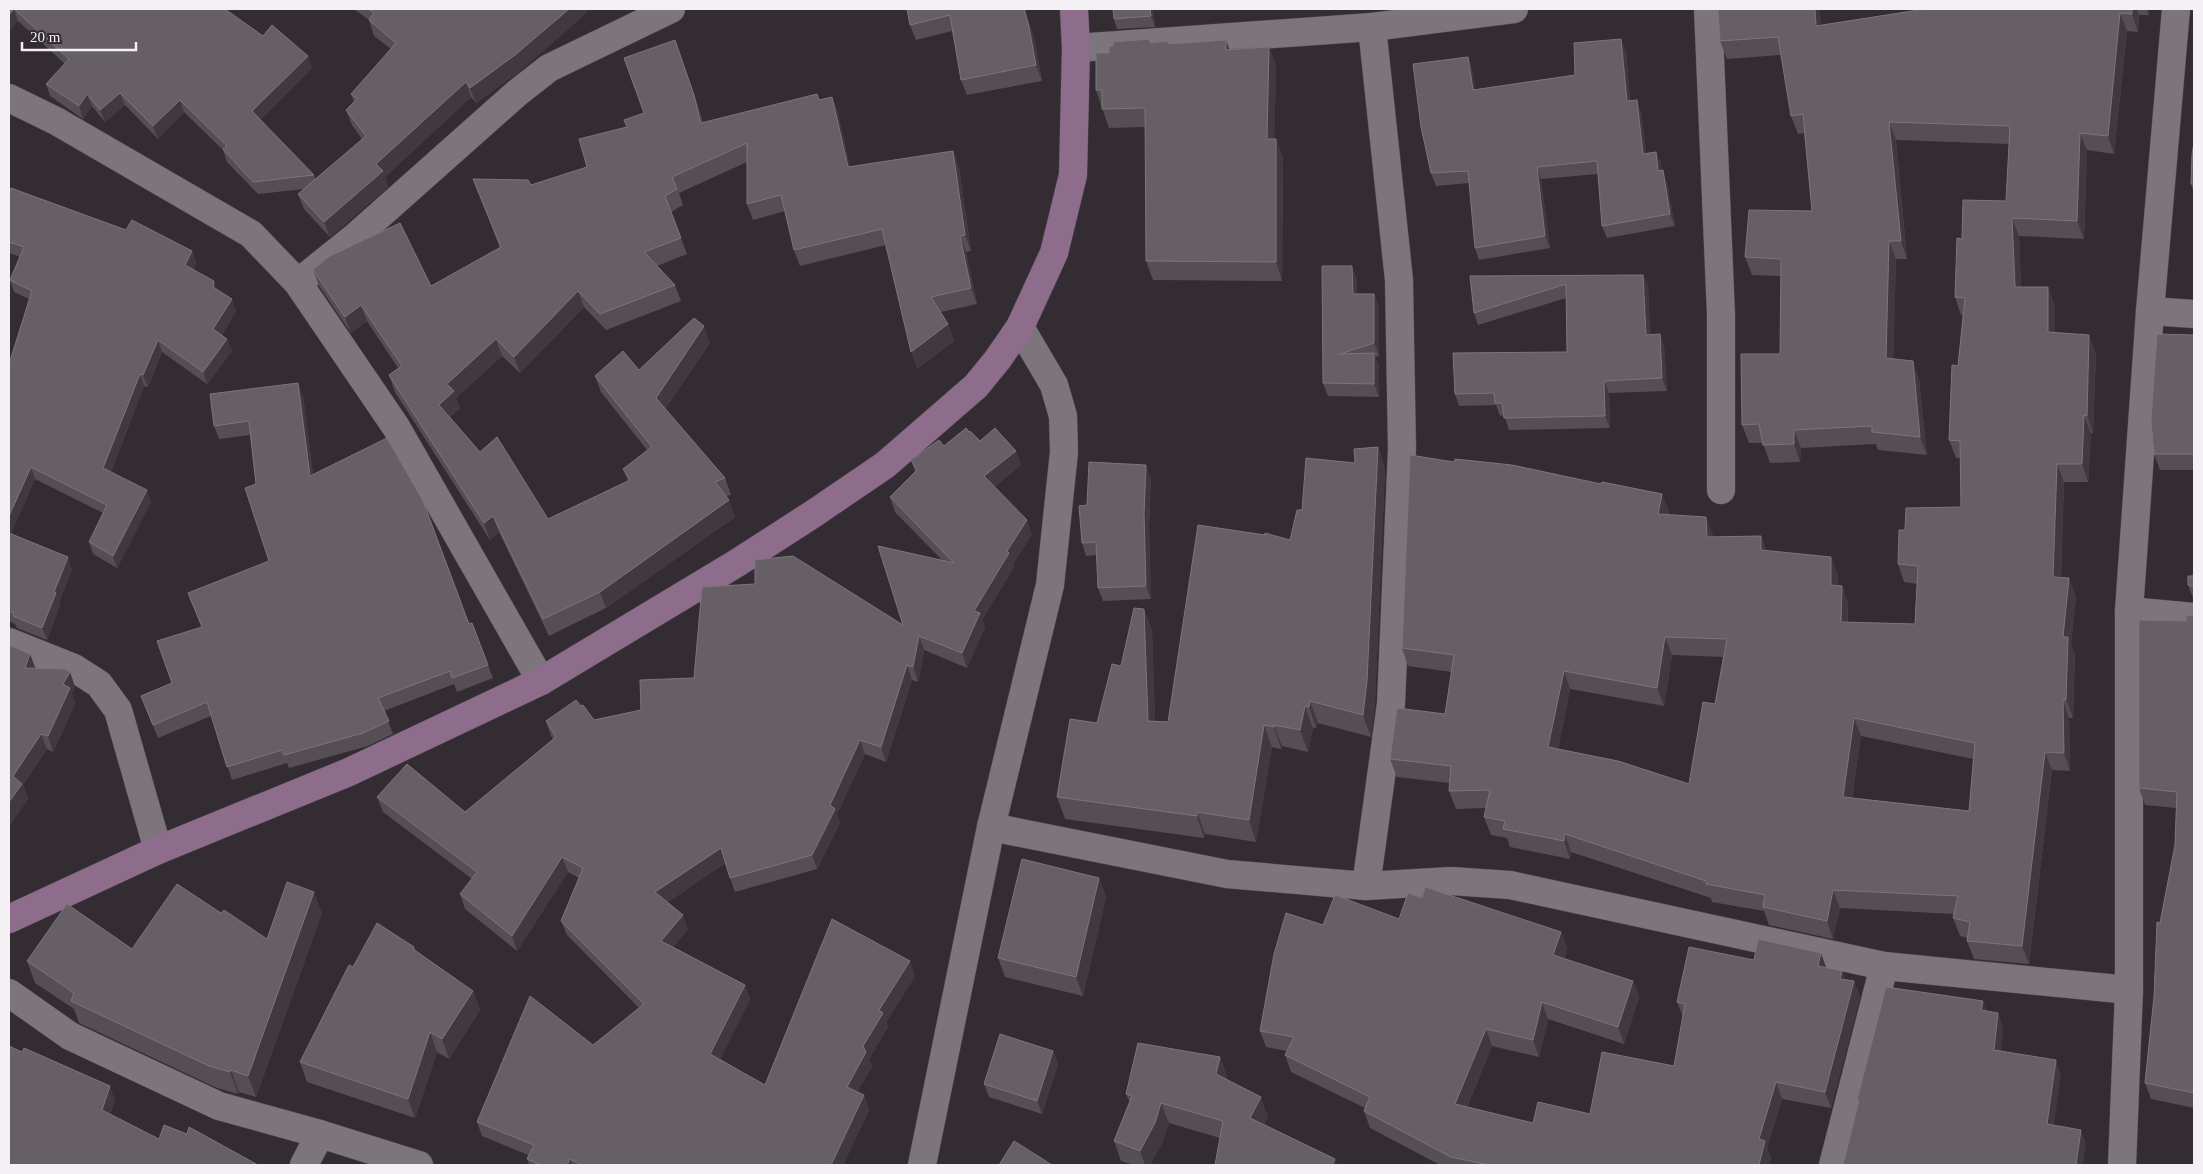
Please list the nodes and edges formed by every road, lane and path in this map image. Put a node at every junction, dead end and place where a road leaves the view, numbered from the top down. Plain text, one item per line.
1 (671, 9) edge
2 (1074, 9) edge
3 (1514, 9) edge
4 (1708, 9) edge
5 (2176, 9) edge
6 (1372, 27) junction
7 (1076, 48) junction
8 (9, 98) edge
9 (298, 283) junction
10 (2150, 311) junction
11 (2194, 314) edge
12 (1020, 327) junction
13 (1721, 490) dead end
14 (2129, 611) junction
15 (2194, 616) edge
16 (9, 642) edge
17 (541, 681) junction
18 (991, 828) junction
19 (158, 850) junction
20 (1366, 886) junction
21 (9, 919) edge
22 (1884, 966) junction
23 (2129, 990) junction
24 (9, 993) edge
25 (320, 1134) junction
26 (304, 1165) edge
27 (419, 1165) edge
28 (922, 1165) edge
29 (1833, 1165) edge
30 (2122, 1165) edge

1 - 9 street
2 - 7 main road
3 - 6 street
4 - 13 street
5 - 10 street
6 - 7 street
6 - 20 street
7 - 12 main road
8 - 9 street
9 - 17 street
10 - 11 street
10 - 14 street
12 - 17 main road
12 - 18 street
14 - 15 street
14 - 23 street
16 - 19 street
17 - 19 main road
18 - 20 street
18 - 28 street
19 - 21 main road
20 - 22 street
22 - 23 street
22 - 29 street
23 - 30 street
24 - 25 street
25 - 26 street
25 - 27 street

